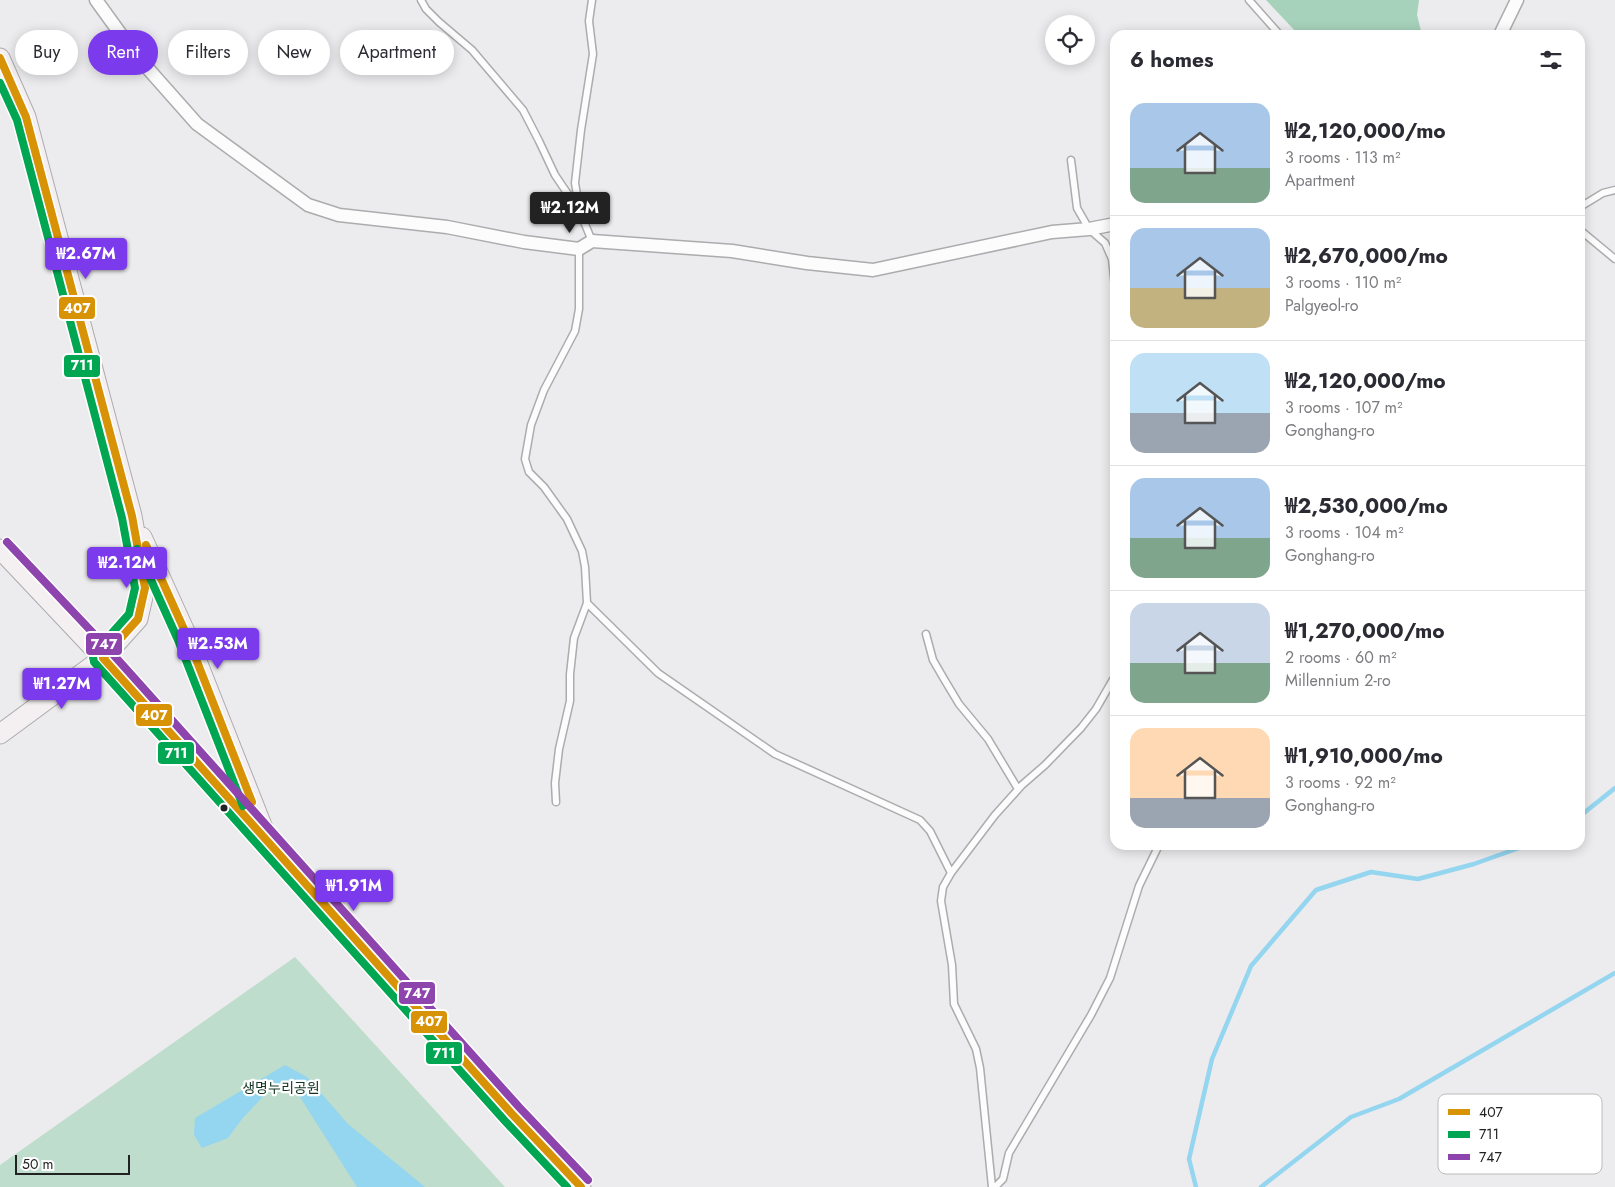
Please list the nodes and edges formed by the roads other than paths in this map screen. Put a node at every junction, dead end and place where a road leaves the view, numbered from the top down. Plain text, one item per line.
1 (96, 0) edge
2 (421, 0) edge
3 (592, 0) edge
4 (1249, 0) edge
5 (1517, 0) edge
6 (1276, 30) edge
7 (1502, 30) edge
8 (0, 58) edge
9 (1071, 160) dead end
10 (1615, 190) edge
11 (1585, 204) edge
12 (580, 212) junction
13 (1110, 225) edge
14 (1090, 229) junction
15 (1585, 234) edge
16 (592, 241) junction
17 (579, 248) junction
18 (1110, 254) edge
19 (1615, 259) edge
20 (132, 516) junction
21 (0, 548) edge
22 (586, 604) junction
23 (926, 634) dead end
24 (104, 658) junction
25 (1110, 685) edge
26 (0, 734) edge
27 (1018, 789) junction
28 (556, 802) dead end
29 (267, 840) junction
30 (1157, 850) edge
31 (951, 873) junction
32 (581, 1187) edge
33 (994, 1187) edge

1 - 17 street
2 - 12 lane
3 - 12 lane
4 - 6 lane
5 - 7 street
8 - 20 street
9 - 14 lane
10 - 11 lane
12 - 16 lane
13 - 14 street
14 - 16 street
14 - 18 lane
15 - 19 lane
16 - 17 street
17 - 22 lane
20 - 24 street
20 - 29 street
21 - 24 street
22 - 28 lane
22 - 31 lane
23 - 27 lane
24 - 26 street
24 - 29 street
25 - 27 lane
27 - 31 lane
29 - 32 street
30 - 33 lane
31 - 33 lane

